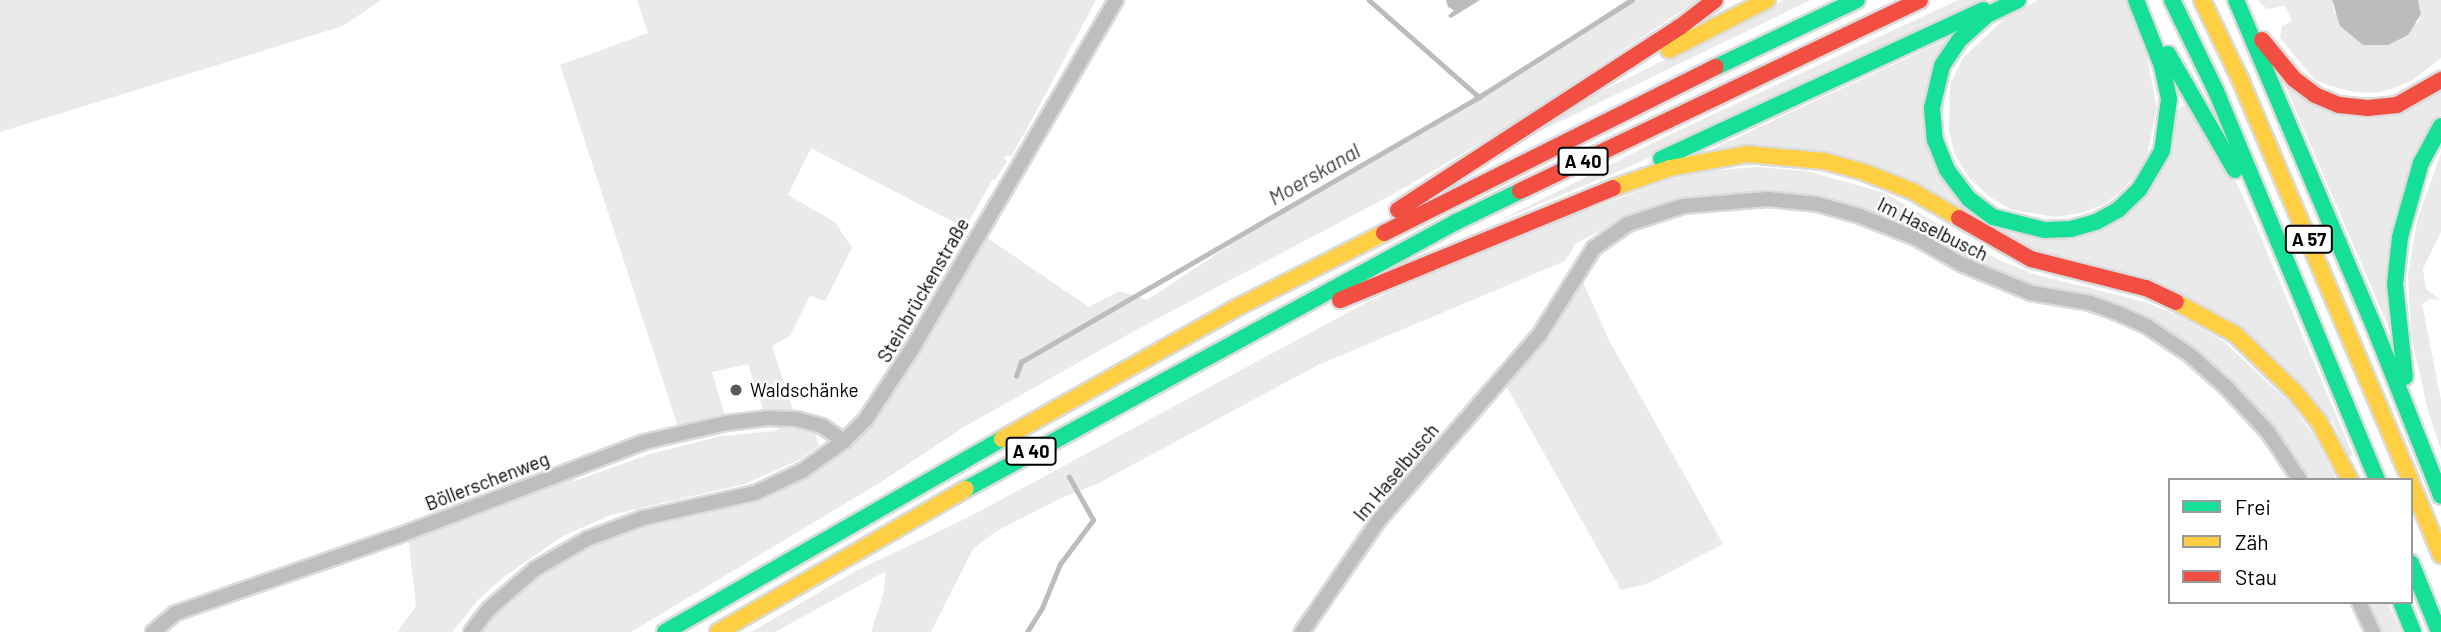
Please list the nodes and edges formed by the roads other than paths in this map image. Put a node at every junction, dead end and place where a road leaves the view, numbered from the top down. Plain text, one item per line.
1 (1116, 0) edge
2 (1715, 0) edge
3 (1767, 0) edge
4 (1857, 0) edge
5 (1920, 0) edge
6 (2007, 0) edge
7 (2018, 0) edge
8 (2137, 0) edge
9 (2172, 0) edge
10 (2202, 0) edge
11 (2239, 6) edge
12 (2441, 80) edge
13 (2441, 126) edge
14 (1485, 152) junction
15 (1579, 200) junction
16 (1312, 268) junction
17 (2301, 295) junction
18 (1251, 331) junction
19 (844, 441) junction
20 (2441, 476) edge
21 (2299, 478) edge
22 (2349, 478) edge
23 (2376, 478) edge
24 (2410, 478) edge
25 (2413, 486) edge
26 (2441, 496) edge
27 (2441, 555) edge
28 (2413, 568) edge
29 (2360, 604) edge
30 (2402, 604) edge
31 (153, 632) edge
32 (471, 632) edge
33 (665, 632) edge
34 (718, 632) edge
35 (1302, 632) edge
36 (2373, 632) edge
37 (2413, 632) edge
38 (2439, 632) edge

1 - 19 street, Steinbrückenstraße
2 - 14 highway
3 - 14 highway
4 - 16 highway, A 40
5 - 18 highway, A 40
6 - 15 highway
7 - 8 highway
8 - 17 highway
9 - 17 highway, A 57
10 - 24 highway, A 57
11 - 12 highway
11 - 26 highway
13 - 20 highway
14 - 16 highway
15 - 18 highway
15 - 22 highway
16 - 33 highway, A 40
17 - 23 highway, A 57
18 - 34 highway, A 40
19 - 31 street, Böllerschenweg
19 - 32 street, Steinbrückenstraße
21 - 35 street, Im Haselbusch
25 - 27 highway, A 57
28 - 38 highway
29 - 36 street
30 - 37 highway

